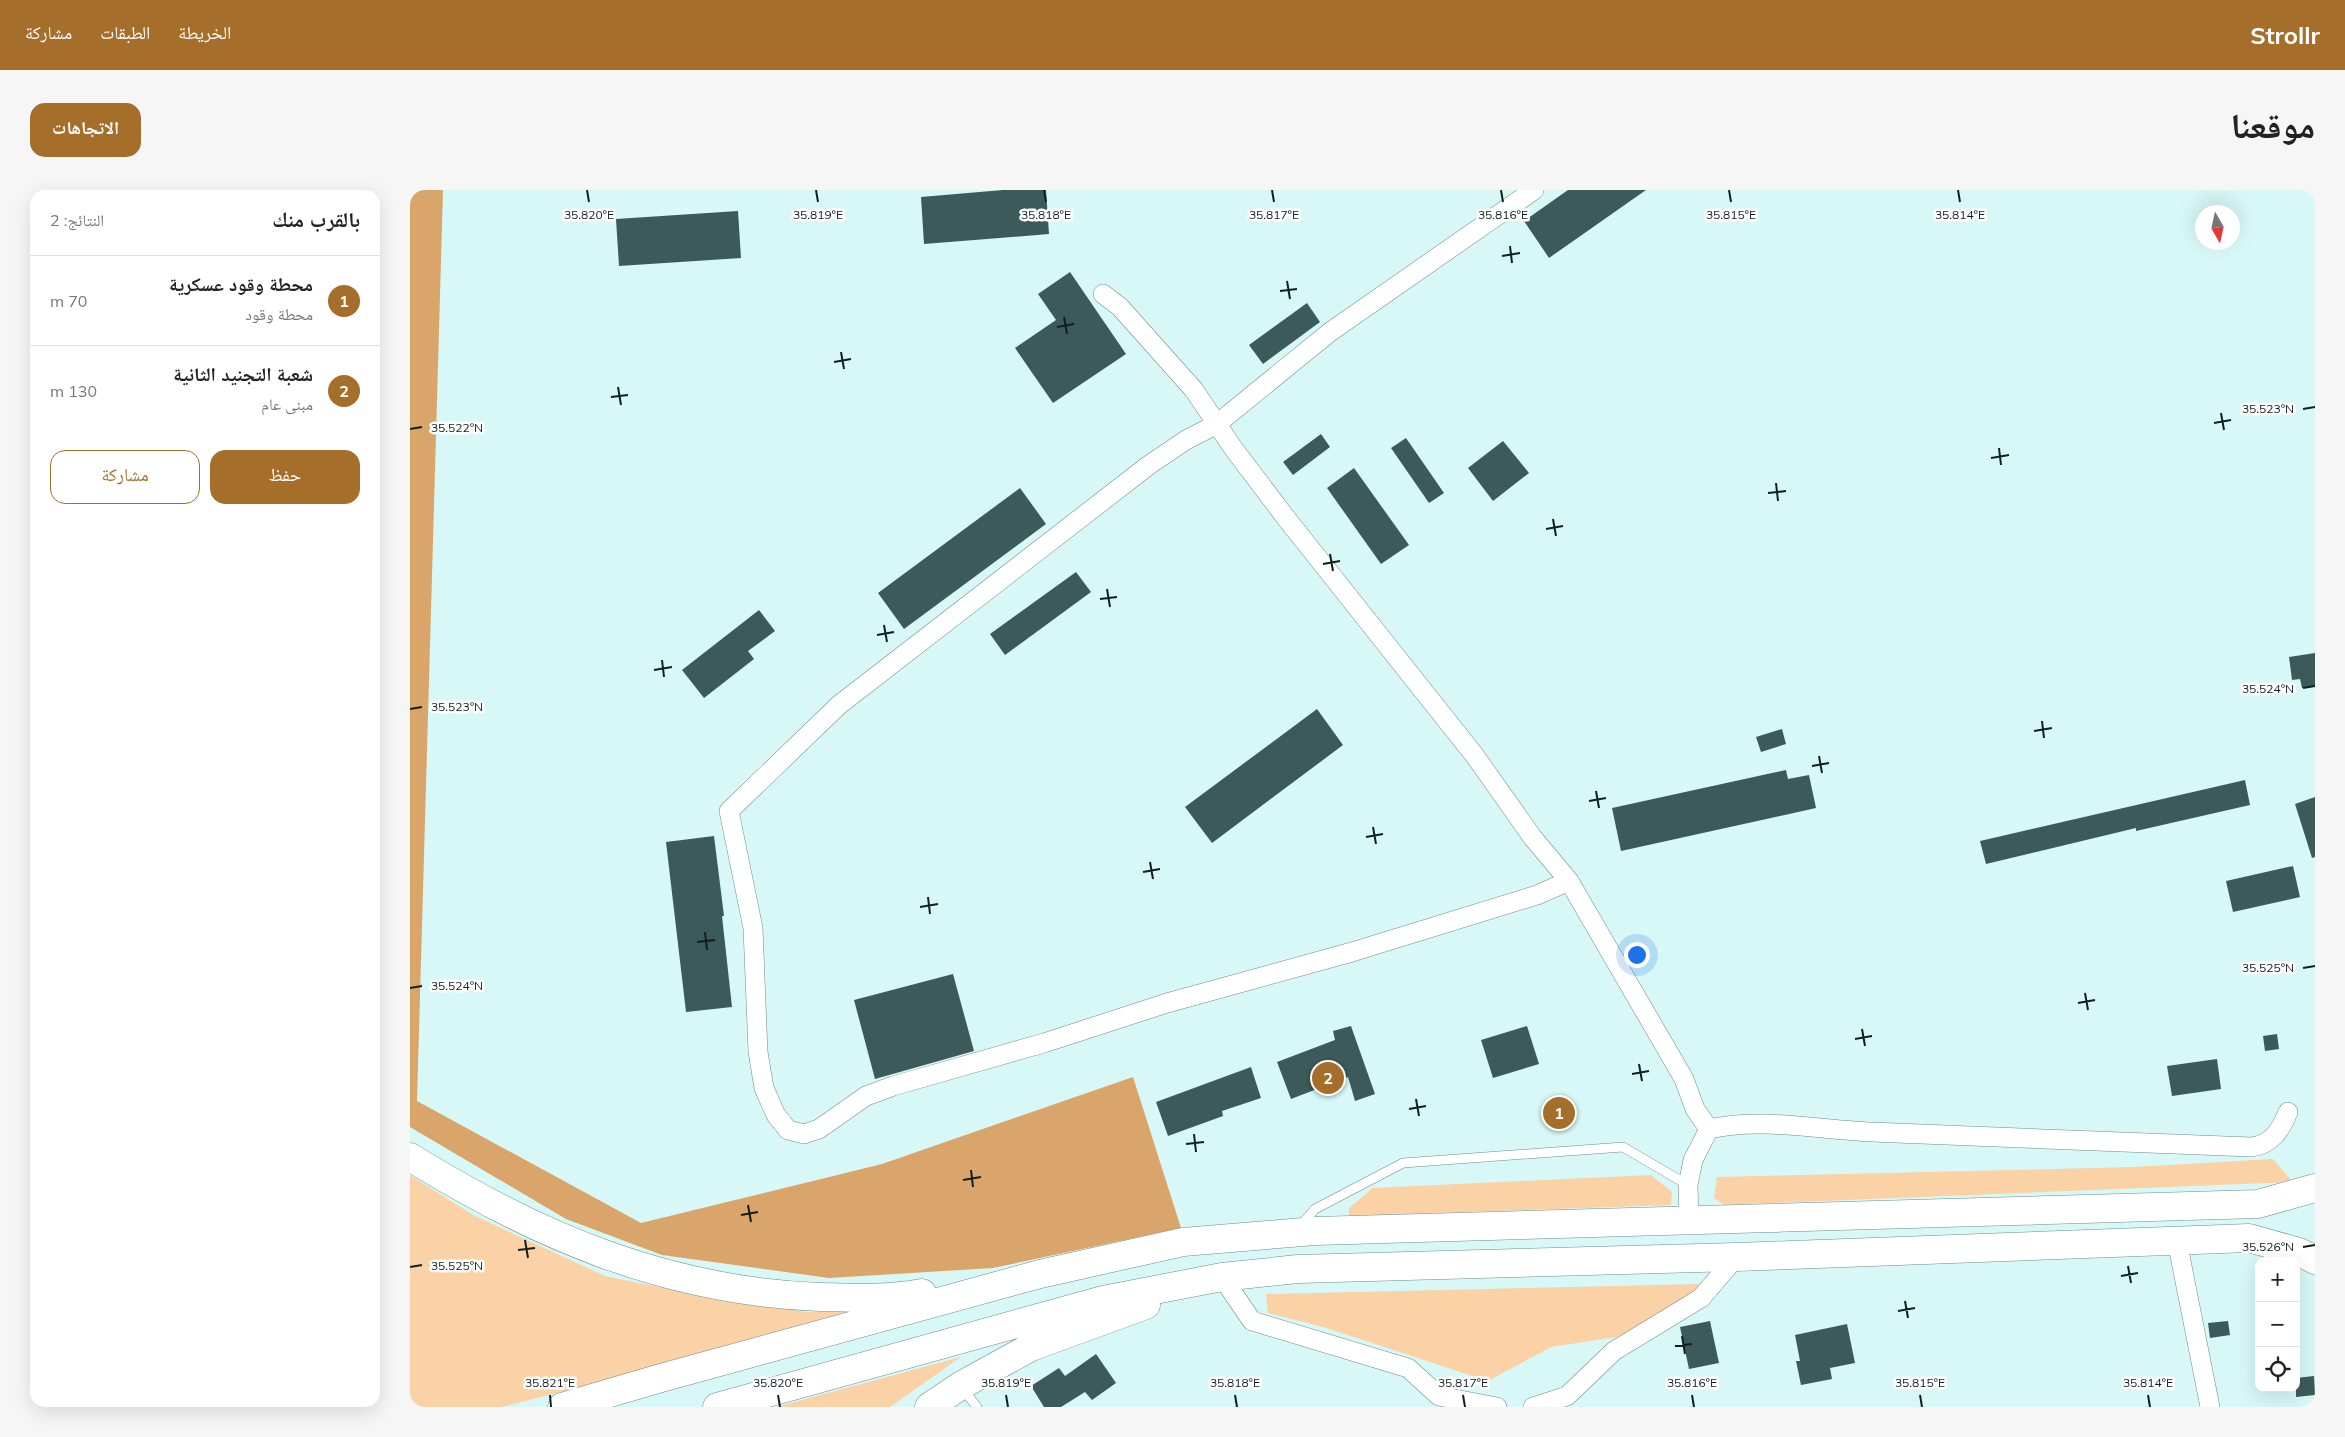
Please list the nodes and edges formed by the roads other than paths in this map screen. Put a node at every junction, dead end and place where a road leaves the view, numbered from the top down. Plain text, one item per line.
1 (1534, 190) edge
2 (1103, 294) dead end
3 (1217, 424) junction
4 (1569, 882) junction
5 (2288, 1112) dead end
6 (1709, 1129) junction
7 (410, 1157) edge
8 (1688, 1185) junction
9 (2315, 1188) edge
10 (1689, 1220) junction
11 (1294, 1232) junction
12 (2177, 1241) junction
13 (1736, 1257) junction
14 (2315, 1260) edge
15 (1040, 1274) junction
16 (1222, 1277) junction
17 (960, 1386) junction
18 (1569, 1402) edge
19 (562, 1407) edge
20 (717, 1407) edge
21 (929, 1407) edge
22 (977, 1407) edge
23 (1497, 1407) edge
24 (1533, 1407) edge
25 (2210, 1407) edge

1 - 3 street
2 - 3 street
3 - 4 street
3 - 4 street
4 - 6 street
5 - 6 street
6 - 8 street
7 - 15 highway
8 - 10 street
8 - 11 lane
9 - 10 highway
10 - 11 highway
11 - 15 highway
12 - 13 highway
12 - 14 highway
12 - 25 street
13 - 16 highway
13 - 18 street
15 - 19 highway
16 - 17 highway
16 - 20 highway
16 - 23 street
17 - 21 highway
17 - 22 lane
18 - 24 street

